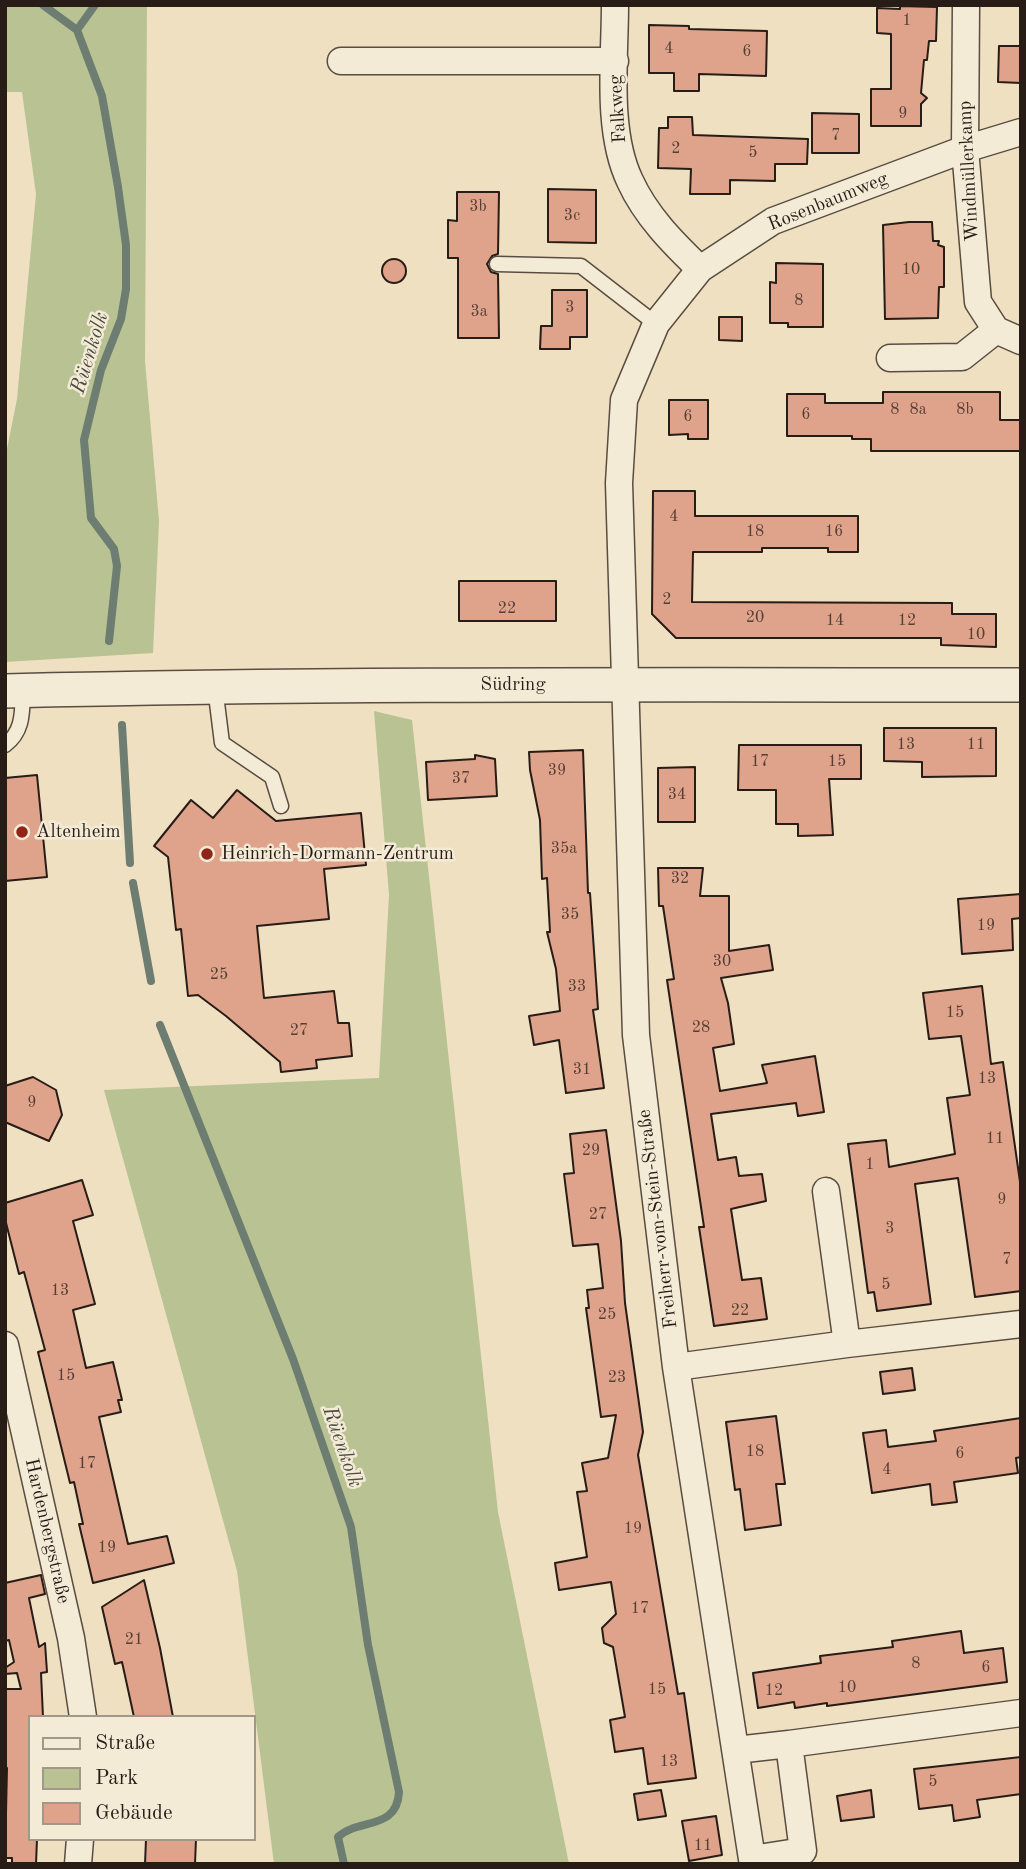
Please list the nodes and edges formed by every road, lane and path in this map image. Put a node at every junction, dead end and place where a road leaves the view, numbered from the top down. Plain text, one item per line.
1 (615, 5) edge
2 (966, 5) edge
3 (341, 61) dead end
4 (615, 61) junction
5 (1021, 132) edge
6 (965, 149) junction
7 (497, 264) dead end
8 (700, 270) junction
9 (656, 324) junction
10 (996, 330) junction
11 (1021, 341) edge
12 (890, 358) dead end
13 (624, 684) junction
14 (1021, 685) edge
15 (215, 687) junction
16 (14, 690) edge
17 (5, 745) edge
18 (281, 806) dead end
19 (826, 1191) dead end
20 (1021, 1324) edge
21 (847, 1344) junction
22 (5, 1345) edge
23 (676, 1367) junction
24 (1021, 1713) edge
25 (83, 1715) edge
26 (789, 1744) junction
27 (736, 1750) junction
28 (80, 1841) edge
29 (78, 1864) edge

1 - 4 street, Falkweg
2 - 6 street, Windmüllerkamp
3 - 4 street
4 - 8 street, Falkweg
5 - 6 street, Rosenbaumweg
6 - 8 street, Rosenbaumweg
6 - 10 street, Windmüllerkamp
7 - 9 lane
8 - 9 street, Rosenbaumweg
9 - 13 street, Rosenbaumweg
10 - 11 street
10 - 12 street
13 - 14 street, Südring
13 - 15 street, Südring
13 - 23 street, Freiherr-vom-Stein-Straße
15 - 16 street, Südring
15 - 18 lane
16 - 17 lane
19 - 21 street
20 - 21 street
21 - 23 street
22 - 25 street, Hardenbergstraße
23 - 27 street, Freiherr-vom-Stein-Straße
24 - 26 street
26 - 27 street
26 - 27 street, Freiherr-vom-Stein-Straße
28 - 29 street

